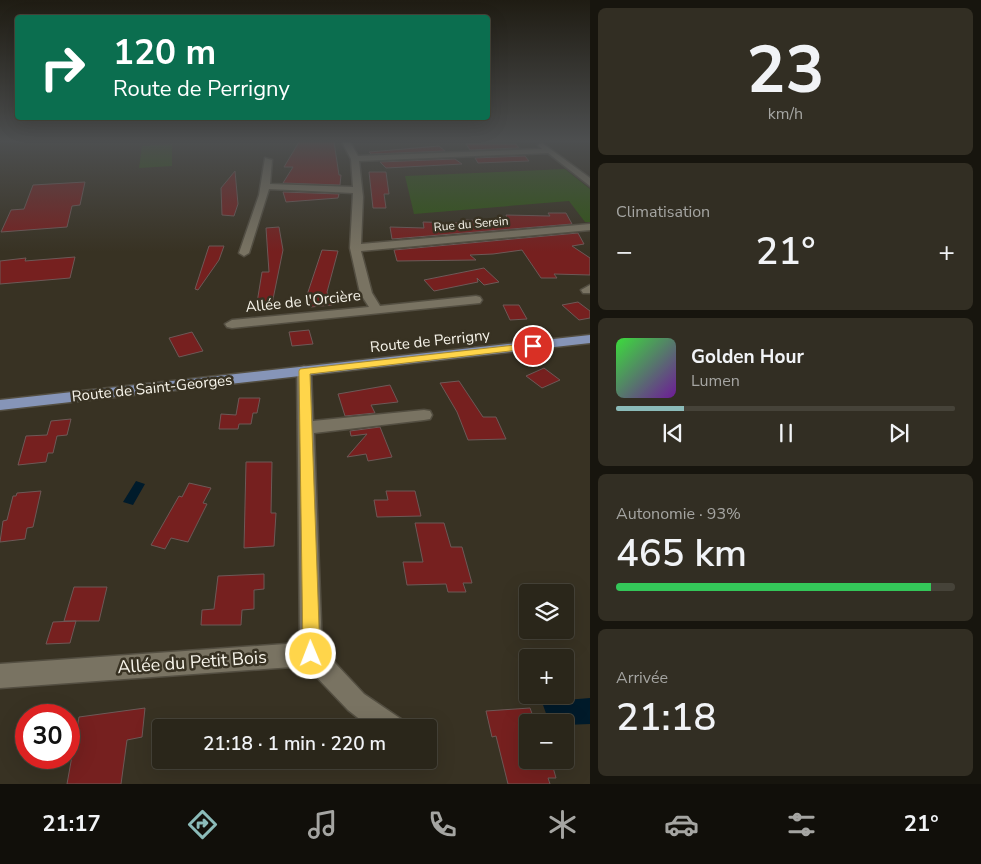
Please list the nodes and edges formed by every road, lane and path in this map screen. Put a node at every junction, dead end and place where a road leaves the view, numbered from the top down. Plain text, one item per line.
1 (266, 179) edge
2 (356, 179) edge
3 (264, 186) junction
4 (357, 190) junction
5 (590, 227) edge
6 (355, 248) junction
7 (244, 253) dead end
8 (476, 300) dead end
9 (377, 310) junction
10 (232, 324) dead end
11 (590, 340) edge
12 (304, 371) junction
13 (0, 405) edge
14 (424, 415) dead end
15 (306, 428) junction
16 (311, 654) junction
17 (0, 676) edge
18 (380, 719) edge

1 - 3 street
2 - 4 street, Allée de l'Orcière
3 - 4 street
3 - 7 street
4 - 6 street, Allée de l'Orcière
5 - 6 street, Rue du Serein
6 - 9 street, Allée de l'Orcière
8 - 9 street, Allée de l'Orcière
9 - 10 street, Allée de l'Orcière
11 - 12 main road, Route de Perrigny
12 - 13 main road, Route de Saint-Georges
12 - 15 street
14 - 15 street
15 - 16 street
16 - 17 street, Allée du Petit Bois
16 - 18 street

